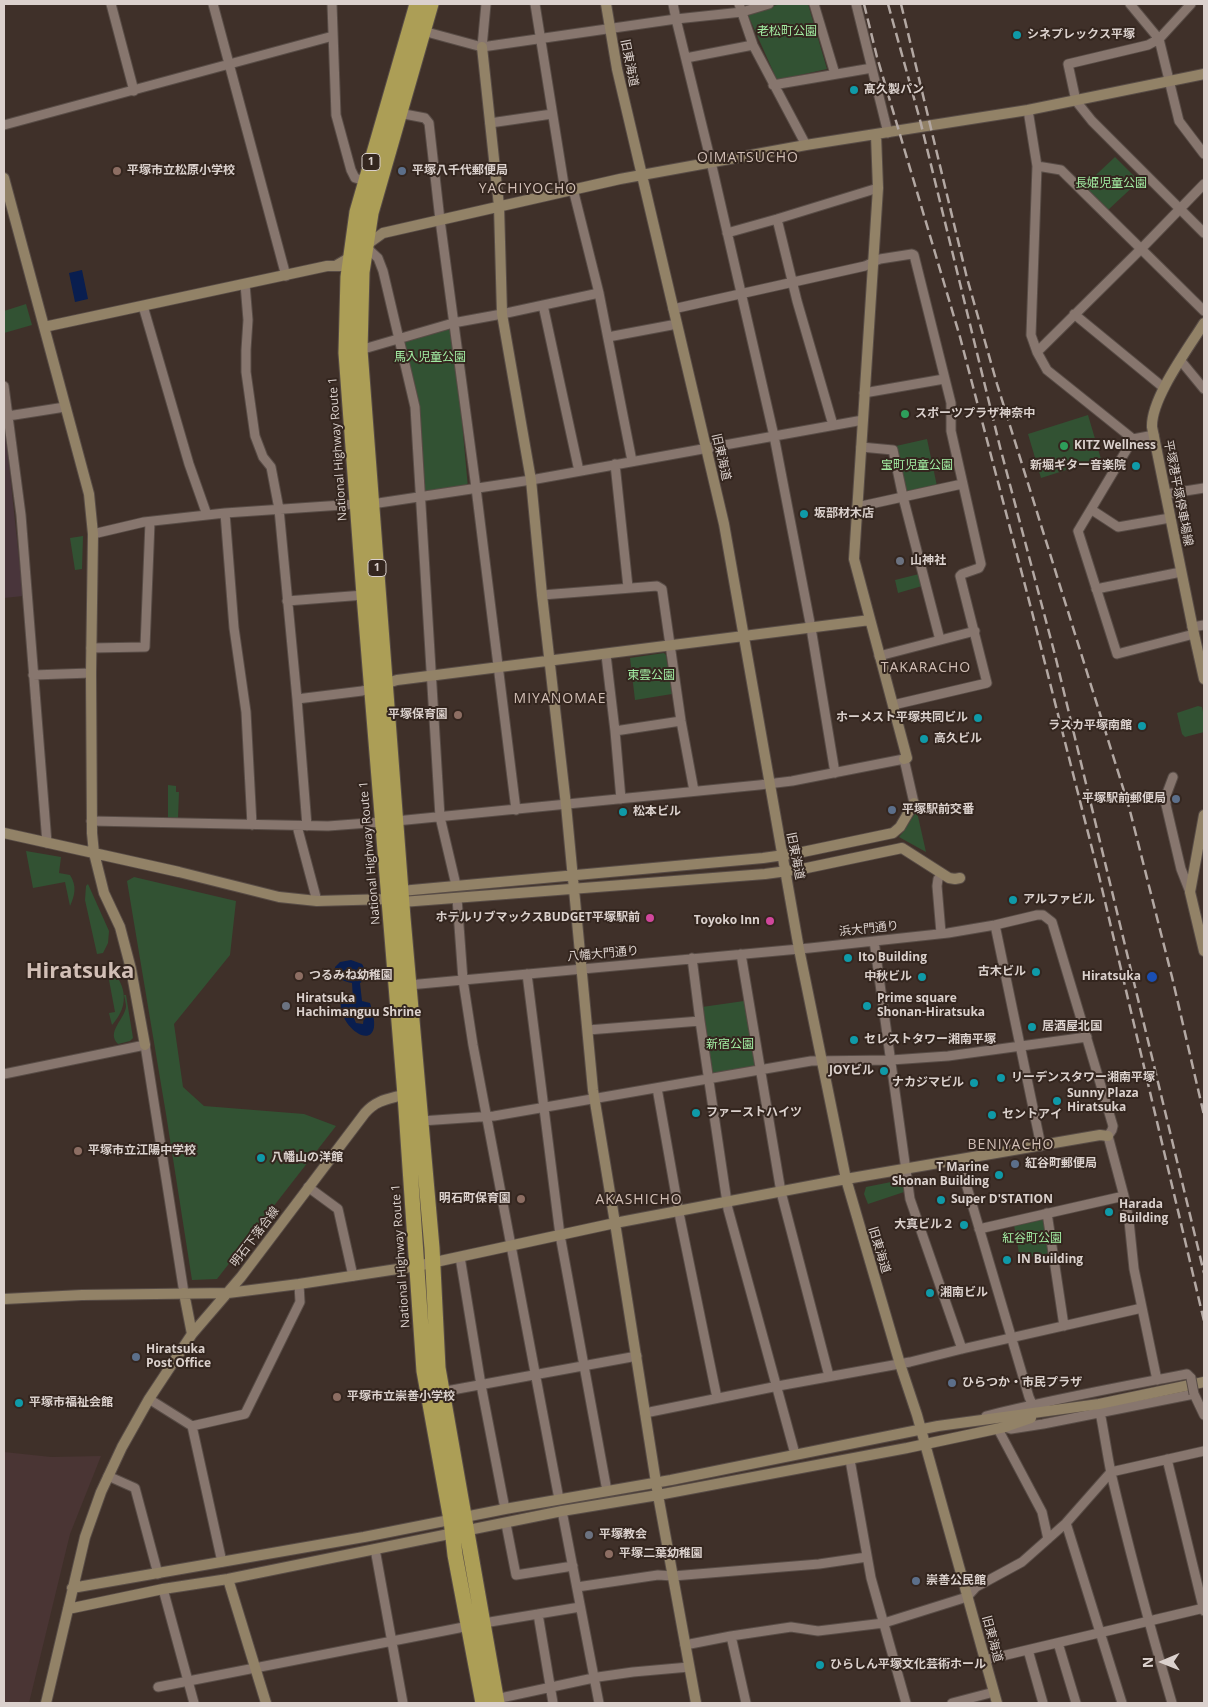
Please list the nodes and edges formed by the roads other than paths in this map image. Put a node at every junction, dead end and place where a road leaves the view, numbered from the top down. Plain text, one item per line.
1 (111, 4) edge
2 (213, 4) edge
3 (332, 4) edge
4 (417, 4) edge
5 (431, 4) edge
6 (486, 4) edge
7 (535, 4) edge
8 (606, 4) edge
9 (674, 4) edge
10 (769, 4) edge
11 (814, 4) edge
12 (856, 4) edge
13 (1130, 4) edge
14 (1191, 4) edge
15 (740, 8) edge
16 (676, 19) junction
17 (610, 28) junction
18 (423, 31) junction
19 (334, 36) junction
20 (540, 39) junction
21 (1159, 39) junction
22 (753, 45) junction
23 (482, 47) junction
24 (686, 58) junction
25 (229, 65) junction
26 (872, 68) junction
27 (835, 74) junction
28 (1204, 74) edge
29 (1169, 81) junction
30 (773, 85) junction
31 (134, 91) junction
32 (1076, 101) junction
33 (1028, 110) junction
34 (399, 113) junction
35 (552, 114) junction
36 (490, 123) junction
37 (4, 125) edge
38 (888, 133) junction
39 (876, 135) junction
40 (806, 146) junction
41 (1204, 154) edge
42 (711, 162) junction
43 (1037, 166) junction
44 (642, 175) junction
45 (4, 178) edge
46 (366, 180) junction
47 (1204, 184) edge
48 (878, 188) junction
49 (569, 190) junction
50 (499, 206) junction
51 (1179, 209) junction
52 (778, 219) junction
53 (440, 220) junction
54 (727, 232) junction
55 (1204, 233) edge
56 (364, 237) junction
57 (1142, 248) junction
58 (873, 263) junction
59 (349, 265) junction
60 (286, 276) junction
61 (792, 282) junction
62 (245, 284) junction
63 (599, 293) junction
64 (741, 293) junction
65 (543, 305) junction
66 (143, 306) junction
67 (674, 309) junction
68 (1204, 311) edge
69 (502, 314) junction
70 (1074, 314) junction
71 (453, 323) junction
72 (677, 324) junction
73 (1204, 324) edge
74 (44, 327) junction
75 (608, 337) junction
76 (398, 339) junction
77 (360, 350) junction
78 (1037, 352) junction
79 (1181, 361) junction
80 (944, 379) junction
81 (4, 386) edge
82 (1164, 388) junction
83 (1204, 388) edge
84 (864, 393) junction
85 (65, 407) junction
86 (8, 416) junction
87 (863, 420) junction
88 (833, 425) junction
89 (1154, 435) junction
90 (774, 436) junction
91 (1134, 439) junction
92 (861, 447) junction
93 (706, 448) junction
94 (632, 461) junction
95 (615, 464) junction
96 (579, 471) junction
97 (530, 480) junction
98 (962, 484) junction
99 (476, 488) junction
100 (1204, 488) edge
101 (1166, 494) junction
102 (421, 496) junction
103 (903, 497) junction
104 (364, 504) junction
105 (857, 507) junction
106 (279, 510) junction
107 (1092, 510) junction
108 (225, 513) junction
109 (207, 515) junction
110 (1170, 518) junction
111 (150, 522) junction
112 (93, 534) junction
113 (1181, 572) junction
114 (628, 588) junction
115 (1096, 590) junction
116 (364, 595) junction
117 (542, 595) junction
118 (288, 601) junction
119 (870, 620) junction
120 (1204, 625) edge
121 (812, 628) junction
122 (1193, 630) junction
123 (975, 631) junction
124 (744, 636) junction
125 (940, 640) junction
126 (670, 646) junction
127 (91, 648) junction
128 (606, 654) junction
129 (880, 656) junction
130 (550, 662) junction
131 (498, 668) junction
132 (91, 672) junction
133 (34, 675) junction
134 (433, 677) junction
135 (1204, 679) edge
136 (379, 685) junction
137 (297, 699) junction
138 (893, 706) junction
139 (681, 721) junction
140 (615, 731) junction
141 (904, 759) junction
142 (835, 773) junction
143 (1173, 777) dead end
144 (770, 784) junction
145 (694, 791) junction
146 (621, 799) junction
147 (914, 802) joint
148 (566, 805) junction
149 (516, 810) junction
150 (1204, 815) edge
151 (440, 817) junction
152 (91, 821) junction
153 (389, 822) junction
154 (252, 825) junction
155 (297, 826) junction
156 (307, 826) junction
157 (4, 833) edge
158 (47, 843) junction
159 (94, 853) junction
160 (782, 856) junction
161 (786, 871) junction
162 (942, 874) junction
163 (573, 876) junction
164 (960, 878) dead end
165 (456, 885) junction
166 (574, 889) junction
167 (1190, 892) junction
168 (397, 897) junction
169 (457, 898) junction
170 (372, 900) junction
171 (317, 901) junction
172 (390, 919) junction
173 (995, 925) junction
174 (941, 934) junction
175 (874, 941) junction
176 (1203, 944) edge
177 (799, 949) junction
178 (741, 954) junction
179 (692, 958) junction
180 (582, 968) junction
181 (527, 974) junction
182 (463, 980) junction
183 (409, 985) junction
184 (700, 1021) junction
185 (412, 1024) junction
186 (588, 1030) junction
187 (1087, 1037) junction
188 (144, 1045) junction
189 (1021, 1047) junction
190 (891, 1060) junction
191 (822, 1061) junction
192 (760, 1070) junction
193 (4, 1074) edge
194 (708, 1079) junction
195 (657, 1088) junction
196 (405, 1095) junction
197 (594, 1099) junction
198 (544, 1108) junction
199 (488, 1116) junction
200 (421, 1121) junction
201 (1108, 1136) junction
202 (1041, 1146) junction
203 (959, 1160) junction
204 (410, 1161) junction
205 (905, 1169) junction
206 (846, 1179) junction
207 (308, 1187) junction
208 (781, 1192) junction
209 (1124, 1196) junction
210 (726, 1202) junction
211 (679, 1211) junction
212 (1047, 1213) junction
213 (615, 1223) junction
214 (979, 1229) junction
215 (560, 1236) junction
216 (512, 1246) junction
217 (460, 1257) junction
218 (433, 1262) junction
219 (417, 1266) junction
220 (353, 1276) junction
221 (299, 1284) junction
222 (184, 1293) junction
223 (228, 1293) junction
224 (4, 1299) edge
225 (1142, 1308) junction
226 (1064, 1326) junction
227 (192, 1334) junction
228 (1011, 1338) junction
229 (962, 1349) junction
230 (636, 1356) junction
231 (900, 1364) junction
232 (584, 1366) junction
233 (536, 1374) junction
234 (829, 1376) junction
235 (1157, 1380) junction
236 (1204, 1382) edge
237 (482, 1385) junction
238 (778, 1386) junction
239 (441, 1392) junction
240 (1194, 1394) junction
241 (717, 1398) junction
242 (149, 1399) junction
243 (1032, 1404) junction
244 (1048, 1412) junction
245 (1100, 1412) junction
246 (645, 1414) junction
247 (1204, 1415) edge
248 (958, 1423) junction
249 (192, 1426) junction
250 (1001, 1428) junction
251 (921, 1430) junction
252 (925, 1444) junction
253 (1204, 1451) edge
254 (795, 1454) junction
255 (1167, 1459) junction
256 (850, 1460) junction
257 (1111, 1472) junction
258 (108, 1476) junction
259 (656, 1483) junction
260 (607, 1491) junction
261 (658, 1495) junction
262 (559, 1499) junction
263 (505, 1509) junction
264 (562, 1512) junction
265 (1066, 1523) junction
266 (506, 1524) junction
267 (458, 1526) junction
268 (1048, 1539) junction
269 (375, 1549) junction
270 (867, 1557) junction
271 (222, 1562) junction
272 (573, 1566) junction
273 (158, 1574) junction
274 (673, 1576) junction
275 (228, 1579) junction
276 (577, 1587) junction
277 (72, 1588) junction
278 (163, 1589) junction
279 (967, 1597) junction
280 (580, 1607) junction
281 (68, 1609) junction
282 (1204, 1609) edge
283 (538, 1614) junction
284 (1148, 1621) junction
285 (884, 1623) junction
286 (476, 1625) junction
287 (1100, 1633) junction
288 (731, 1636) junction
289 (392, 1641) junction
290 (1058, 1643) junction
291 (685, 1645) junction
292 (1028, 1650) junction
293 (985, 1660) junction
294 (689, 1667) junction
295 (255, 1668) junction
296 (594, 1678) junction
297 (188, 1681) junction
298 (158, 1687) dead end
299 (551, 1688) junction
300 (994, 1692) junction
301 (487, 1702) edge
302 (46, 1703) edge
303 (194, 1703) edge
304 (266, 1703) edge
305 (403, 1703) edge
306 (553, 1703) edge
307 (598, 1703) edge
308 (696, 1703) edge
309 (746, 1703) edge
310 (906, 1703) edge
311 (952, 1703) edge
312 (997, 1703) edge
313 (1043, 1703) edge
314 (1076, 1703) edge
315 (1122, 1703) edge
316 (1172, 1703) edge

1 - 31 street
2 - 25 street
3 - 19 street
4 - 46 highway, National Highway Route 1 / 1
5 - 18 highway, National Highway Route 1 / 1
6 - 23 street
7 - 20 street
8 - 17 street, 旧東海道
9 - 16 street
10 - 15 street
11 - 27 street
12 - 26 street
13 - 21 street
14 - 21 street
15 - 16 street
15 - 22 street
16 - 17 street
16 - 24 street
17 - 20 street
17 - 44 street, 旧東海道
18 - 23 street
18 - 34 highway, National Highway Route 1 / 1
19 - 25 street
19 - 46 street
20 - 23 street
20 - 35 street
21 - 29 street
21 - 32 street
22 - 24 street
22 - 30 street
23 - 36 street
24 - 42 street
25 - 31 street
25 - 60 street
26 - 27 street
26 - 38 street
27 - 30 street
28 - 29 street
29 - 32 street
29 - 41 street
30 - 40 street
31 - 37 street
32 - 33 street
32 - 51 street
33 - 38 street
33 - 43 street
34 - 53 street
34 - 56 highway, National Highway Route 1 / 1
35 - 36 street
35 - 49 street
36 - 50 street
38 - 39 street
39 - 40 street
39 - 48 street
40 - 42 street
42 - 44 street
42 - 54 street
43 - 57 street
43 - 78 street
44 - 49 street
44 - 67 street, 旧東海道
45 - 74 street
46 - 56 highway, National Highway Route 1 / 1
47 - 51 street
48 - 52 street
48 - 58 street
49 - 50 street
49 - 63 street
50 - 53 street
50 - 69 street
51 - 55 street
51 - 57 street
52 - 54 street
52 - 61 street
53 - 56 street
53 - 71 street
54 - 64 street
56 - 59 highway, National Highway Route 1 / 1
56 - 59 highway, National Highway Route 1 / 1
56 - 76 street
57 - 68 street
57 - 70 street
58 - 61 street
58 - 80 street
58 - 84 street
59 - 60 street
59 - 77 highway, National Highway Route 1 / 1
59 - 104 highway, National Highway Route 1 / 1
60 - 62 street
61 - 64 street
61 - 88 street
62 - 66 street
62 - 106 street
63 - 65 street
63 - 75 street
64 - 67 street
64 - 90 street
65 - 69 street
65 - 96 street
66 - 74 street
66 - 109 street
67 - 72 street, 旧東海道
69 - 71 street
69 - 97 street
70 - 78 street
70 - 82 street
71 - 76 street
71 - 99 street
72 - 75 street
72 - 93 street, 旧東海道
73 - 79 street, 平塚港平塚停車場線
74 - 85 street
75 - 94 street
76 - 77 street
76 - 102 street
77 - 104 highway, National Highway Route 1 / 1
78 - 91 street
79 - 82 street, 平塚港平塚停車場線
79 - 83 street
80 - 84 street
80 - 98 street
81 - 86 street
82 - 89 street, 平塚港平塚停車場線
84 - 87 street
85 - 86 street
85 - 112 street
86 - 133 street
87 - 88 street
87 - 92 street
88 - 90 street
89 - 91 street
89 - 101 street, 平塚港平塚停車場線
90 - 93 street
90 - 121 street
91 - 107 street
92 - 103 street
92 - 105 street
93 - 94 street
93 - 124 street, 旧東海道
94 - 95 street
95 - 96 street
95 - 114 street
96 - 97 street
97 - 99 street
97 - 117 street
98 - 103 street
98 - 123 street
99 - 102 street
99 - 131 street
100 - 101 street
101 - 110 street, 平塚港平塚停車場線
102 - 104 street
102 - 134 street
103 - 105 street
103 - 125 street
104 - 106 street
104 - 116 highway, National Highway Route 1 / 1
104 - 136 highway, National Highway Route 1 / 1
105 - 119 street
106 - 108 street
106 - 118 street
107 - 110 street
107 - 115 street
108 - 109 street
108 - 154 street
109 - 111 street
110 - 113 street, 平塚港平塚停車場線
111 - 112 street
111 - 127 street
112 - 127 street
113 - 115 street
113 - 122 street, 平塚港平塚停車場線
114 - 117 street
114 - 126 street
115 - 122 street
116 - 118 street
116 - 136 highway, National Highway Route 1 / 1
117 - 130 street
118 - 137 street
119 - 121 street
119 - 129 street
120 - 122 street
121 - 124 street
121 - 142 street
122 - 135 street, 平塚港平塚停車場線
123 - 125 street
123 - 138 street
124 - 126 street
124 - 144 street, 旧東海道
125 - 129 street
126 - 128 street
126 - 139 street
127 - 132 street
128 - 130 street
128 - 140 street
129 - 138 street
130 - 131 street
130 - 148 street
131 - 134 street
131 - 149 street
132 - 133 street
132 - 152 street
133 - 158 street
134 - 136 street
134 - 151 street
136 - 137 street
136 - 153 highway, National Highway Route 1 / 1
137 - 156 street
138 - 141 street
139 - 140 street
139 - 145 street
140 - 146 street
141 - 142 street
141 - 147 street
142 - 144 street
143 - 167 street
144 - 145 street
144 - 160 street, 旧東海道
145 - 146 street
146 - 148 street
147 - 160 street
148 - 149 street
148 - 163 street
149 - 151 street
150 - 167 street
151 - 153 street
151 - 165 street
152 - 154 street
152 - 159 street
153 - 156 street
153 - 168 highway, National Highway Route 1 / 1
154 - 155 street
155 - 156 street
155 - 171 street
157 - 158 street
158 - 159 street
159 - 171 street
159 - 188 street
160 - 161 street, 旧東海道
160 - 163 street
161 - 162 street
161 - 166 street
161 - 177 street, 旧東海道
162 - 164 street
162 - 174 street
163 - 165 street
163 - 166 street
165 - 168 street
166 - 169 street
166 - 180 street
167 - 176 street
168 - 169 street
168 - 170 street
168 - 172 highway, National Highway Route 1 / 1
168 - 183 highway, National Highway Route 1 / 1
169 - 182 street
170 - 171 street
170 - 172 street
172 - 196 highway, National Highway Route 1 / 1
173 - 174 street, 浜大門通り
173 - 187 street, 浜大門通り
173 - 189 street
174 - 175 street, 浜大門通り
175 - 177 street, 浜大門通り
175 - 190 street
177 - 178 street, 八幡大門通り
177 - 191 street, 旧東海道
178 - 179 street, 八幡大門通り
178 - 192 street
179 - 180 street, 八幡大門通り
179 - 184 street
180 - 181 street, 八幡大門通り
180 - 186 street
181 - 182 street, 八幡大門通り
181 - 198 street
182 - 183 street, 八幡大門通り
182 - 199 street
183 - 185 highway, National Highway Route 1 / 1
184 - 186 street
184 - 194 street
185 - 196 street
185 - 200 highway, National Highway Route 1 / 1
186 - 197 street
187 - 189 street
187 - 201 street, 浜大門通り
188 - 193 street
188 - 222 street
189 - 190 street
189 - 202 street
190 - 191 street
190 - 205 street
191 - 192 street
191 - 206 street, 旧東海道
192 - 194 street
192 - 208 street
194 - 195 street
194 - 210 street
195 - 197 street
195 - 211 street
196 - 204 highway, National Highway Route 1 / 1
196 - 207 street, 明石下落合線
197 - 198 street
197 - 213 street
198 - 199 street
198 - 215 street
199 - 200 street
199 - 216 street
200 - 204 highway
200 - 218 highway, National Highway Route 1 / 1
201 - 202 street
201 - 209 street, 浜大門通り
202 - 203 street
203 - 205 street
203 - 214 street
204 - 219 highway, National Highway Route 1 / 1
205 - 206 street
205 - 229 street
206 - 208 street
206 - 231 street, 旧東海道
207 - 220 street
207 - 223 street, 明石下落合線
208 - 210 street
208 - 234 street
209 - 212 street
209 - 225 street, 浜大門通り
210 - 211 street
210 - 238 street
211 - 213 street
211 - 241 street
212 - 214 street
212 - 226 street
213 - 215 street
213 - 230 street
214 - 228 street
215 - 216 street
215 - 232 street
216 - 217 street
216 - 233 street
217 - 218 street
217 - 237 street
218 - 219 street
218 - 239 highway, National Highway Route 1 / 1
219 - 220 street
219 - 267 highway, National Highway Route 1 / 1
220 - 221 street
221 - 223 street
221 - 249 street
222 - 223 street
222 - 224 street
222 - 227 street
223 - 227 street, 明石下落合線
225 - 226 street
225 - 235 street, 浜大門通り
226 - 228 street
227 - 242 street, 明石下落合線
228 - 229 street
228 - 243 street
229 - 231 street
230 - 232 street
230 - 246 street
231 - 234 street
231 - 251 street, 旧東海道
232 - 233 street
232 - 260 street
233 - 237 street
233 - 262 street
234 - 238 street
235 - 240 street, bridge
235 - 243 street
236 - 244 street
237 - 239 street
237 - 263 street
238 - 241 street
238 - 254 street
239 - 267 highway, National Highway Route 1 / 1
240 - 245 street
240 - 247 street
241 - 246 street
242 - 249 street
242 - 258 street, 明石下落合線
243 - 244 street
243 - 248 street
244 - 248 street
244 - 250 street
245 - 250 street
245 - 257 street
246 - 259 street
248 - 251 street
249 - 271 street
250 - 252 street
250 - 268 street
251 - 252 street, 旧東海道
251 - 254 street
252 - 256 street
252 - 279 street, 旧東海道
253 - 255 street
254 - 259 street
255 - 257 street
255 - 282 street
256 - 261 street
256 - 270 street
257 - 265 street
257 - 284 street
258 - 273 street
258 - 277 street, 明石下落合線
259 - 260 street
259 - 261 street
260 - 262 street
261 - 264 street
261 - 274 street
262 - 263 street
263 - 267 street
264 - 266 street
264 - 272 street
265 - 268 street
265 - 287 street
266 - 267 street
266 - 272 street
267 - 269 street
267 - 271 street
267 - 286 highway, National Highway Route 1 / 1
268 - 279 street
269 - 275 street
269 - 289 street
270 - 274 street
270 - 285 street
271 - 273 street
272 - 276 street
273 - 277 street
274 - 276 street
274 - 291 street
275 - 278 street
275 - 295 street
276 - 280 street
277 - 281 street, 明石下落合線
278 - 281 street
278 - 297 street
279 - 285 street
279 - 293 street, 旧東海道
280 - 283 street
280 - 296 street
281 - 302 street, 明石下落合線
282 - 284 street
283 - 286 street
283 - 299 street
284 - 287 street
284 - 316 street
285 - 288 street
285 - 310 street
286 - 289 street
286 - 301 highway, National Highway Route 1 / 1
287 - 290 street
287 - 315 street
288 - 291 street
288 - 309 street
289 - 295 street
289 - 305 street
290 - 292 street
290 - 314 street
291 - 294 street
292 - 293 street
292 - 313 street
293 - 300 street, 旧東海道
294 - 296 street
294 - 308 street
295 - 297 street
295 - 304 street
296 - 299 street
296 - 307 street
297 - 298 street
297 - 303 street
299 - 301 street
299 - 306 street
300 - 311 street
300 - 312 street, 旧東海道

